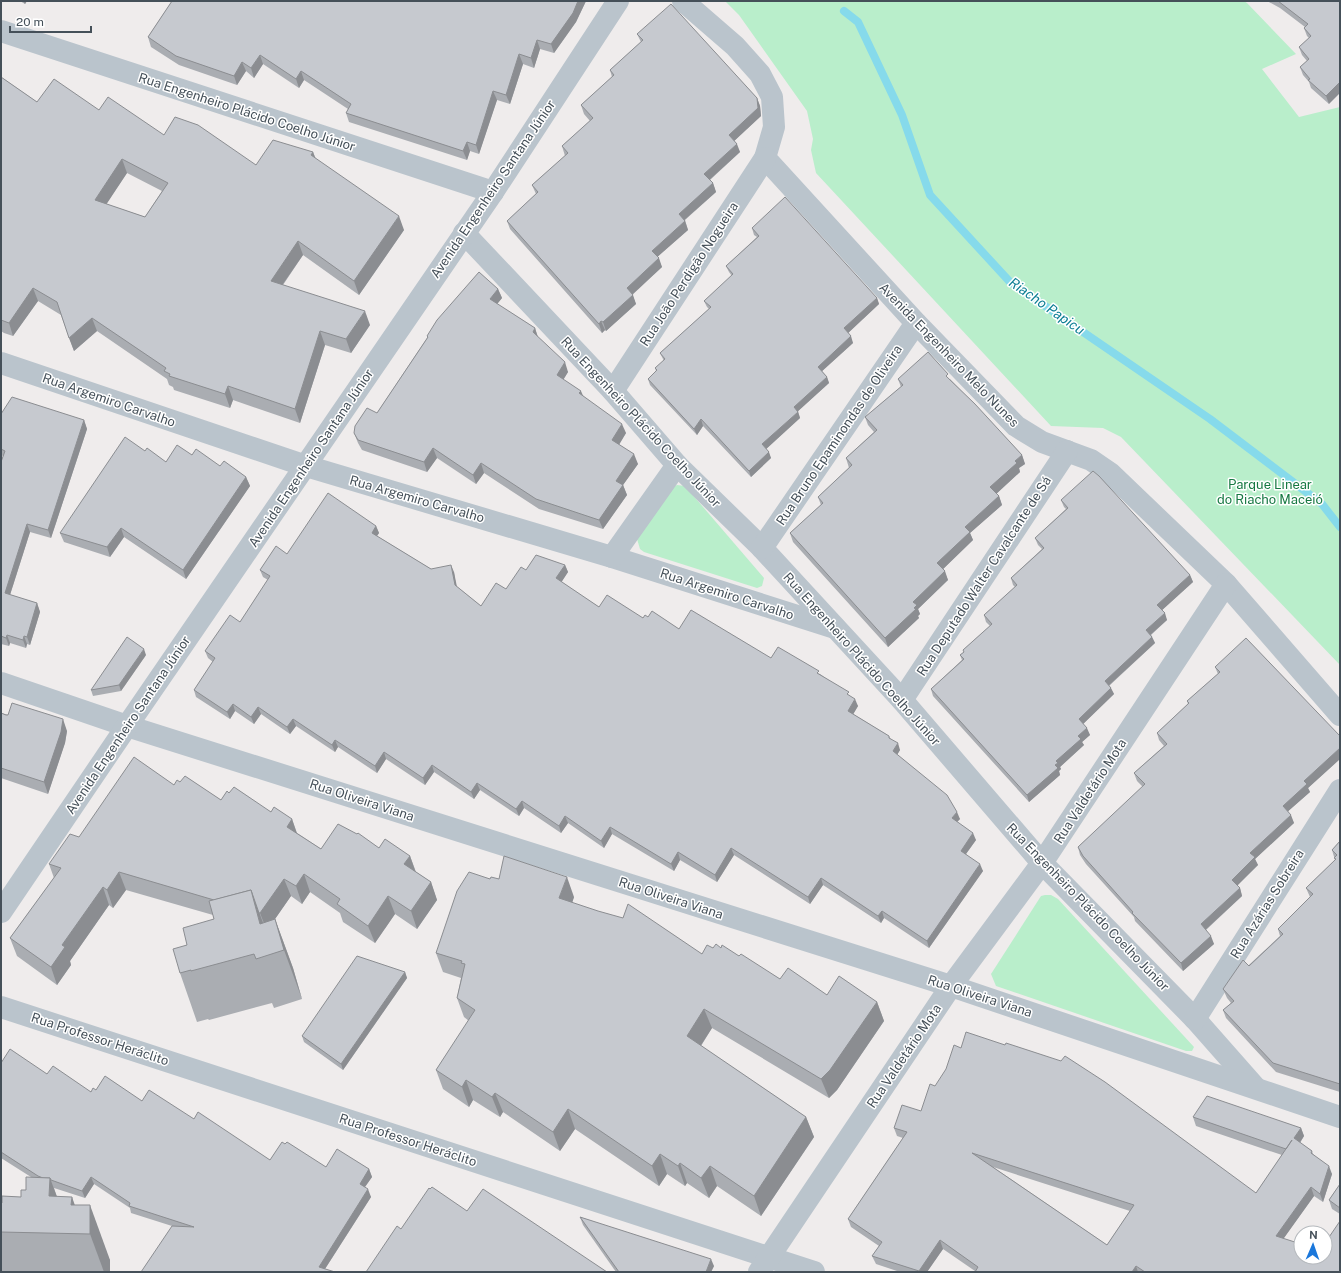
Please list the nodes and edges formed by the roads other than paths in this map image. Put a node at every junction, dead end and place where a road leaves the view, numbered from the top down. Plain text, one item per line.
1 (618, 1) edge
2 (683, 1) edge
3 (1, 31) edge
4 (765, 158) junction
5 (494, 192) junction
6 (464, 233) junction
7 (916, 323) junction
8 (1, 363) edge
9 (613, 391) junction
10 (1067, 451) junction
11 (678, 465) junction
12 (306, 466) junction
13 (762, 548) junction
14 (612, 557) junction
15 (1226, 584) junction
16 (836, 628) junction
17 (1, 683) edge
18 (902, 700) junction
19 (1340, 715) edge
20 (127, 726) junction
21 (1340, 790) edge
22 (1042, 864) junction
23 (1, 912) edge
24 (951, 986) junction
25 (1, 1007) edge
26 (1195, 1019) junction
27 (1256, 1088) junction
28 (1340, 1117) edge
29 (764, 1265) edge
30 (814, 1272) edge

1 - 5 street, Avenida Engenheiro Santana Júnior
2 - 4 street
3 - 5 street, Rua Engenheiro Plácido Coelho Júnior
4 - 7 street, Avenida Engenheiro Melo Nunes
4 - 9 street, Rua João Perdigão Nogueira
5 - 6 street, Avenida Engenheiro Santana Júnior
6 - 9 street, Rua Engenheiro Plácido Coelho Júnior
6 - 12 street, Avenida Engenheiro Santana Júnior
7 - 10 street, Avenida Engenheiro Melo Nunes
7 - 13 street, Rua Bruno Epaminondas de Oliveira
8 - 12 street, Rua Argemiro Carvalho
9 - 11 street, Rua Engenheiro Plácido Coelho Júnior
10 - 15 street, Avenida Engenheiro Melo Nunes
10 - 18 street, Rua Deputado Walter Cavalcante de Sá
11 - 13 street, Rua Engenheiro Plácido Coelho Júnior
11 - 14 street
12 - 14 street, Rua Argemiro Carvalho
12 - 20 street, Avenida Engenheiro Santana Júnior
13 - 16 street, Rua Engenheiro Plácido Coelho Júnior
14 - 16 street, Rua Argemiro Carvalho
15 - 19 street, Avenida Engenheiro Melo Nunes
15 - 22 street, Rua Valdetário Mota
16 - 18 street, Rua Engenheiro Plácido Coelho Júnior
17 - 20 street, Rua Oliveira Viana
18 - 22 street, Rua Engenheiro Plácido Coelho Júnior
20 - 23 street, Avenida Engenheiro Santana Júnior
20 - 24 street, Rua Oliveira Viana
21 - 26 street, Rua Azárias Sobreira
22 - 24 street, Rua Valdetário Mota
22 - 26 street, Rua Engenheiro Plácido Coelho Júnior
24 - 27 street, Rua Oliveira Viana
24 - 29 street, Rua Valdetário Mota
25 - 29 street, Rua Professor Heráclito
26 - 27 street, Rua Engenheiro Plácido Coelho Júnior
27 - 28 street, Rua Oliveira Viana
29 - 30 street, Rua Professor Heráclito

